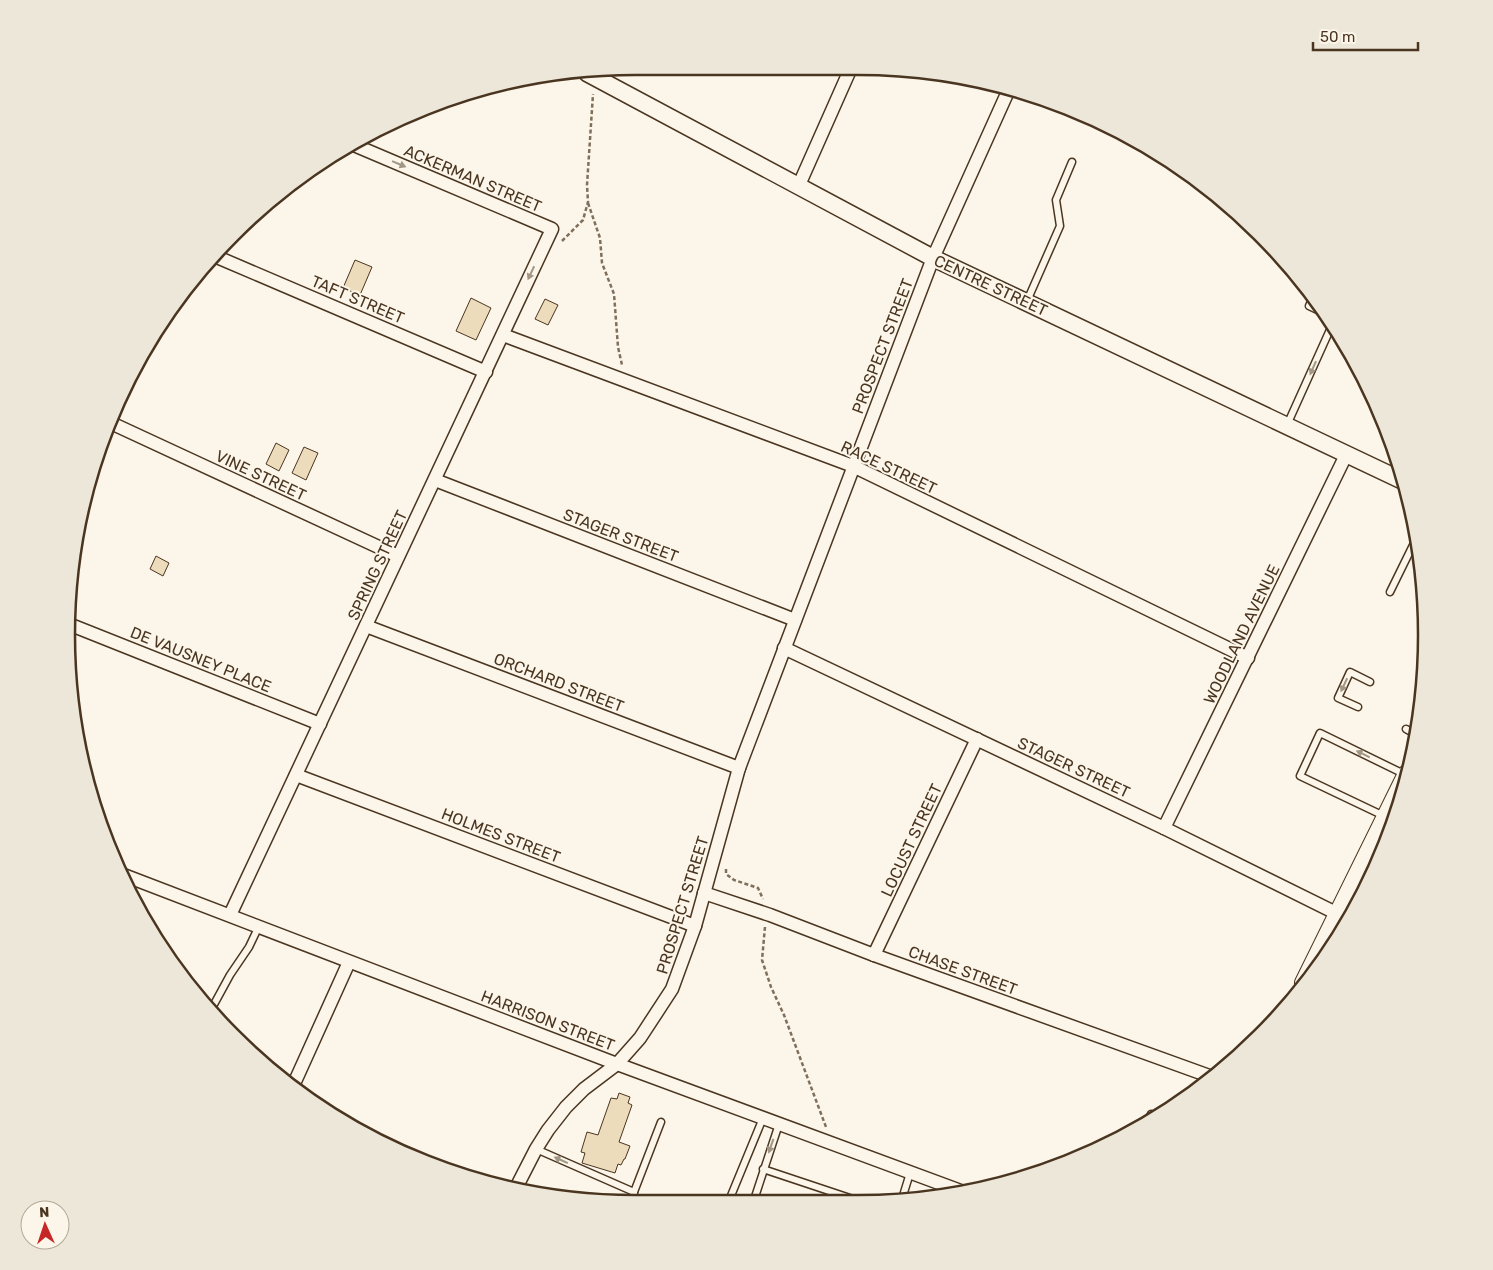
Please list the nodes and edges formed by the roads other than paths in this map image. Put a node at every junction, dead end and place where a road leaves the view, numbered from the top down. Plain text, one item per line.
1 (848, 75) edge
2 (593, 77) edge
3 (1006, 95) edge
4 (360, 147) edge
5 (1072, 162) dead end
6 (799, 185) junction
7 (552, 229) joint
8 (933, 258) junction
9 (221, 259) edge
10 (1027, 302) junction
11 (1329, 332) edge
12 (503, 335) junction
13 (486, 372) junction
14 (116, 425) edge
15 (1287, 425) junction
16 (1347, 453) junction
17 (853, 466) junction
18 (1394, 474) edge
19 (435, 480) junction
20 (1411, 549) edge
21 (398, 556) junction
22 (1390, 592) dead end
23 (795, 620) junction
24 (366, 626) junction
25 (75, 627) edge
26 (784, 648) junction
27 (1248, 658) junction
28 (1370, 682) dead end
29 (1358, 707) dead end
30 (320, 724) junction
31 (1406, 729) dead end
32 (1409, 731) edge
33 (977, 739) junction
34 (739, 768) junction
35 (1401, 772) edge
36 (296, 775) junction
37 (1386, 821) edge
38 (1164, 828) junction
39 (1378, 842) edge
40 (131, 878) edge
41 (704, 893) junction
42 (1347, 908) edge
43 (230, 915) junction
44 (1343, 916) edge
45 (259, 926) junction
46 (695, 926) junction
47 (874, 954) junction
48 (348, 962) junction
49 (214, 1004) edge
50 (617, 1064) junction
51 (1205, 1074) edge
52 (296, 1080) edge
53 (763, 1118) junction
54 (661, 1122) dead end
55 (779, 1124) junction
56 (536, 1149) junction
57 (763, 1169) junction
58 (910, 1173) junction
59 (519, 1182) edge
60 (949, 1187) edge
61 (634, 1192) joint
62 (904, 1193) edge
63 (731, 1195) edge
64 (755, 1195) edge
65 (841, 1195) edge

1 - 6 street
2 - 6 street, CENTRE STREET
3 - 8 street, PROSPECT STREET
4 -> 7 street, ACKERMAN STREET
5 - 10 lane
6 - 8 street, CENTRE STREET
7 -> 12 street, SPRING STREET
8 - 10 street, CENTRE STREET
8 - 17 street, PROSPECT STREET
9 - 13 street, TAFT STREET
10 - 15 street, CENTRE STREET
11 -> 15 lane
12 - 13 street, SPRING STREET
12 - 17 street, RACE STREET
13 - 19 street, SPRING STREET
14 - 21 street, VINE STREET
15 - 16 street, CENTRE STREET
16 - 18 street, CENTRE STREET
16 - 27 street, WOODLAND AVENUE
17 - 23 street, PROSPECT STREET
17 - 27 street, RACE STREET
19 - 21 street, SPRING STREET
19 - 23 street, STAGER STREET
20 - 22 lane
21 - 24 street, SPRING STREET
23 - 26 street, PROSPECT STREET
24 - 30 street, SPRING STREET
24 - 34 street, ORCHARD STREET
25 - 30 street, DE VAUSNEY PLACE
26 - 33 street, STAGER STREET
26 - 34 street, PROSPECT STREET
27 - 38 street, WOODLAND AVENUE
28 -> 29 lane
30 - 36 street, SPRING STREET
31 - 32 lane
33 - 38 street, STAGER STREET
33 - 47 street, LOCUST STREET
34 - 41 street, PROSPECT STREET
35 -> 37 lane
36 - 43 street, SPRING STREET
36 - 46 street, HOLMES STREET
38 - 44 street, STAGER STREET
39 - 42 main road
40 - 43 street, HARRISON STREET
41 - 46 street, PROSPECT STREET
41 - 47 street, CHASE STREET
43 - 45 street, HARRISON STREET
45 - 48 street, HARRISON STREET
45 - 49 lane
46 - 50 street, PROSPECT STREET
47 - 51 street, CHASE STREET
48 - 50 street, HARRISON STREET
48 - 52 street
50 - 53 street, HARRISON STREET
50 - 56 street, PROSPECT STREET
53 - 55 street, HARRISON STREET
53 - 63 lane
54 - 61 lane
55 -> 57 lane
55 - 58 street, HARRISON STREET
56 - 59 street, PROSPECT STREET
61 -> 56 lane
57 - 64 lane
57 - 65 lane
58 - 60 street, HARRISON STREET
58 - 62 lane

